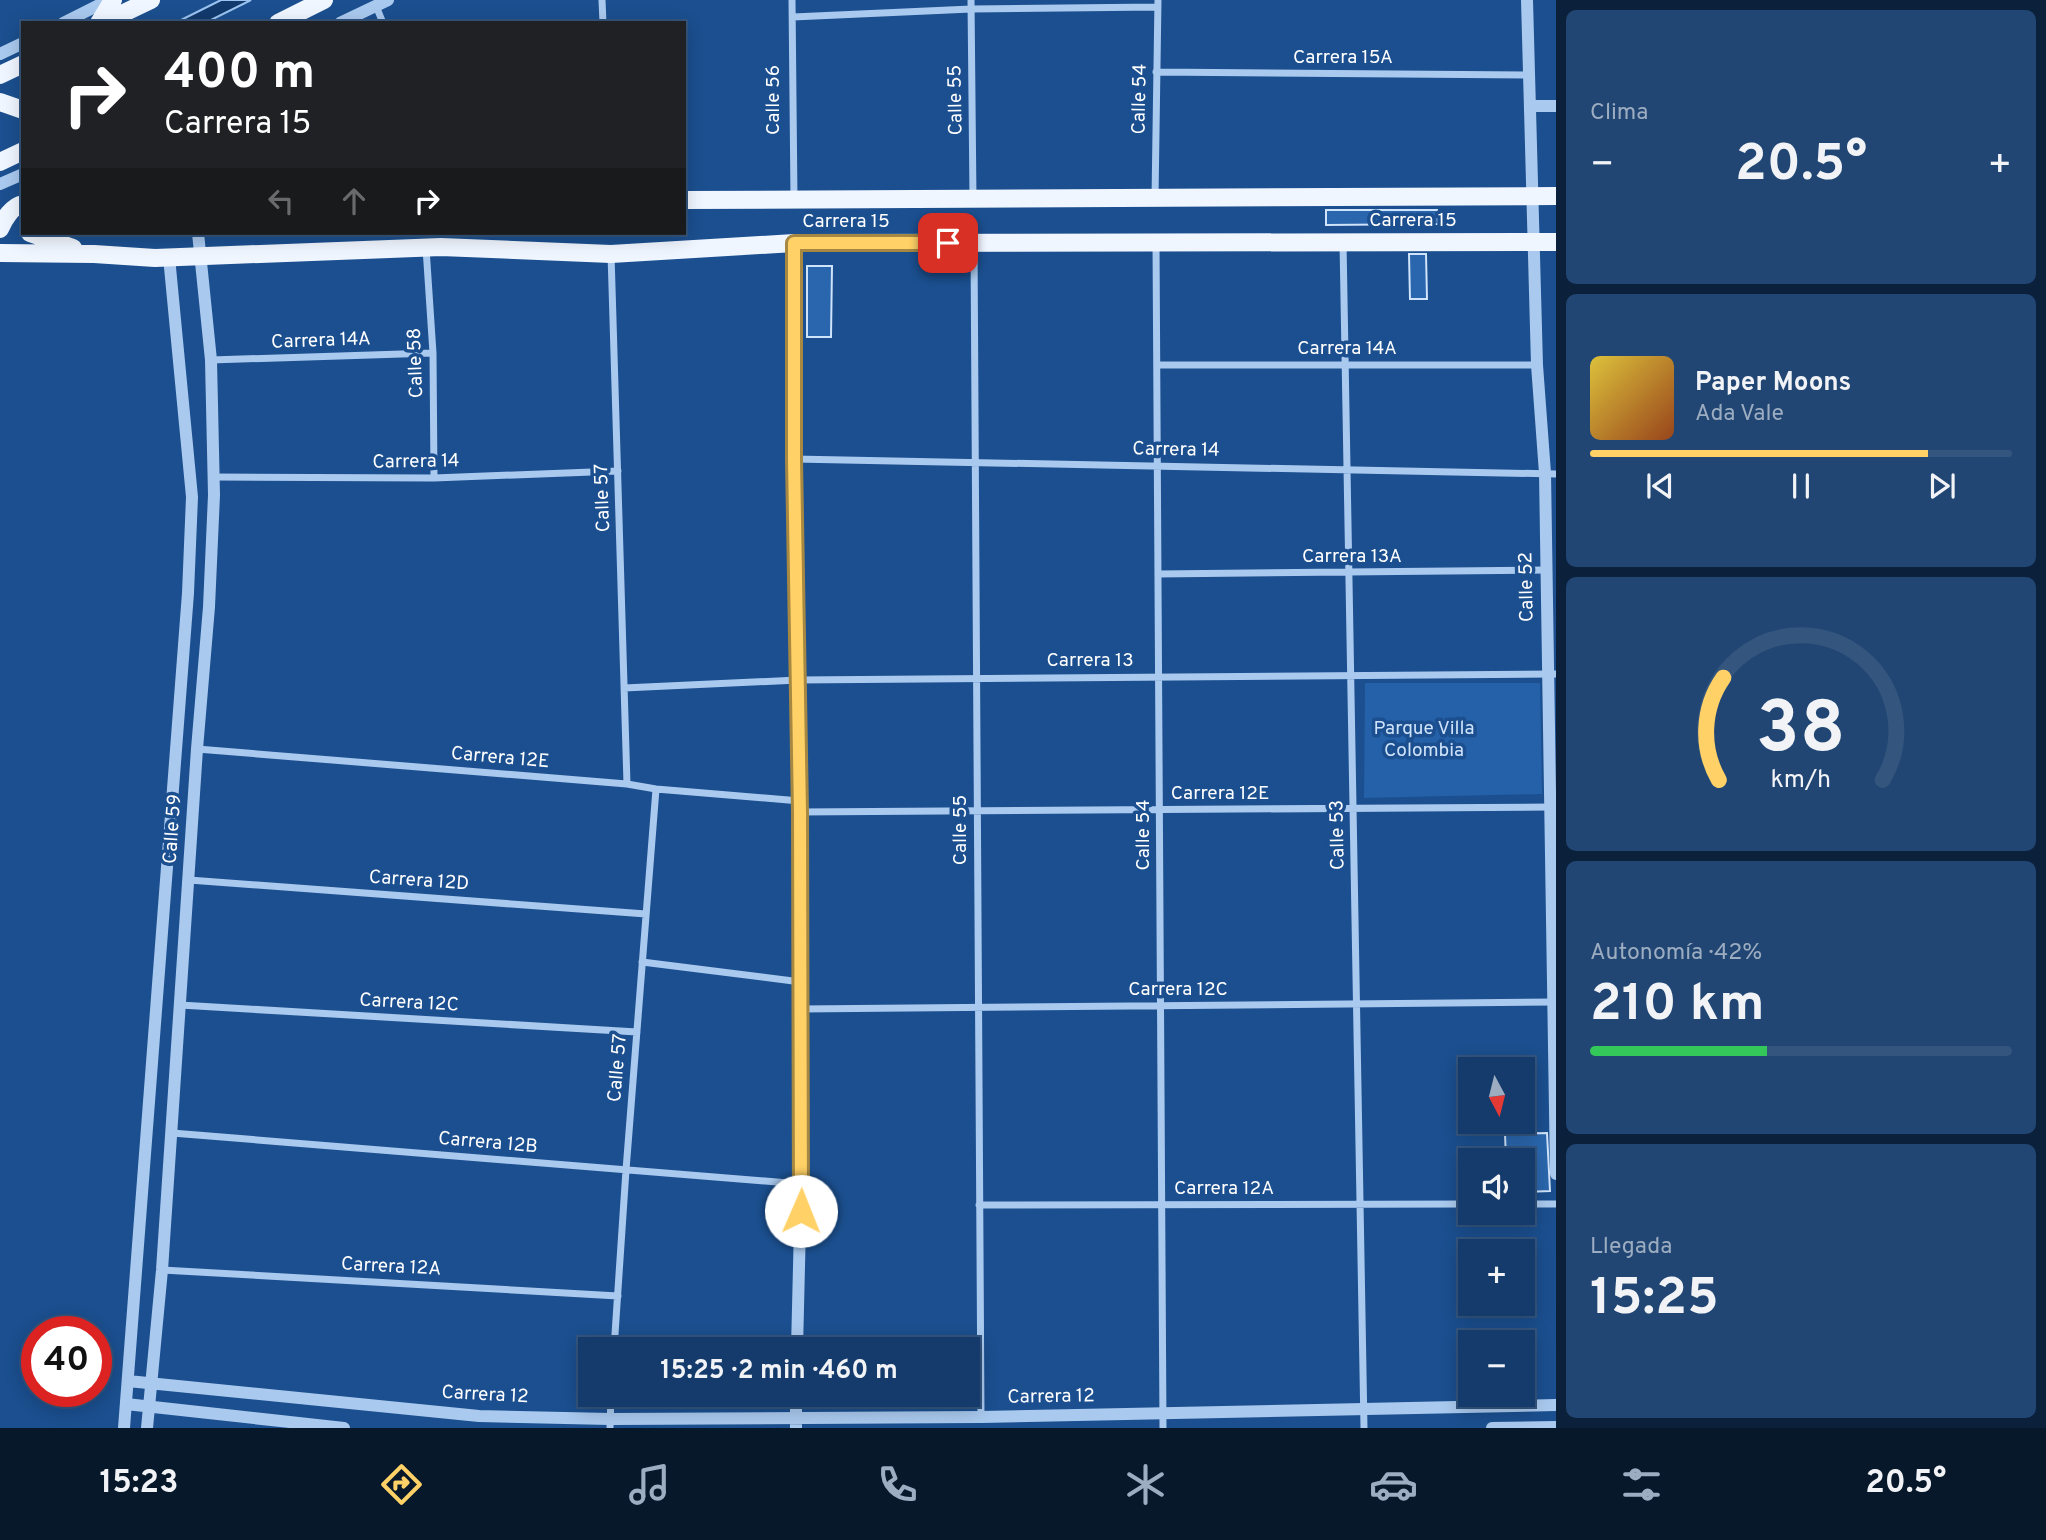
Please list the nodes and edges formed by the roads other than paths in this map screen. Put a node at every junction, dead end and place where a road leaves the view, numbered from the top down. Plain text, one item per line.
1 (151, 0) edge
2 (324, 0) edge
3 (602, 0) edge
4 (792, 0) edge
5 (971, 0) edge
6 (1527, 0) edge
7 (382, 3) edge
8 (1158, 3) edge
9 (103, 8) edge
10 (971, 9) junction
11 (793, 17) junction
12 (68, 21) edge
13 (282, 21) edge
14 (344, 21) edge
15 (383, 21) edge
16 (603, 21) edge
17 (21, 44) edge
18 (0, 54) edge
19 (21, 65) edge
20 (1156, 72) junction
21 (0, 75) edge
22 (1529, 75) junction
23 (0, 102) edge
24 (1530, 106) junction
25 (1556, 106) edge
26 (21, 109) edge
27 (21, 153) edge
28 (0, 162) edge
29 (21, 175) edge
30 (0, 184) edge
31 (1556, 196) edge
32 (1531, 197) junction
33 (973, 199) junction
34 (1155, 199) junction
35 (794, 200) junction
36 (686, 201) edge
37 (21, 204) edge
38 (1, 223) edge
39 (21, 229) edge
40 (36, 235) edge
41 (198, 235) edge
42 (1156, 242) junction
43 (1343, 242) junction
44 (1533, 242) junction
45 (1556, 242) edge
46 (794, 243) junction
47 (974, 243) junction
48 (426, 247) junction
49 (0, 253) edge
50 (94, 254) junction
51 (611, 254) junction
52 (199, 256) junction
53 (169, 257) junction
54 (433, 353) junction
55 (211, 360) junction
56 (1157, 365) junction
57 (1345, 365) junction
58 (1537, 365) junction
59 (794, 459) junction
60 (975, 463) junction
61 (1157, 466) junction
62 (1347, 470) junction
63 (618, 471) junction
64 (1550, 473) edge
65 (215, 477) junction
66 (433, 478) junction
67 (214, 495) junction
68 (191, 497) junction
69 (1546, 570) junction
70 (1158, 573) junction
71 (1349, 573) junction
72 (1552, 674) edge
73 (1351, 675) junction
74 (1159, 677) junction
75 (976, 678) junction
76 (798, 680) junction
77 (624, 688) junction
78 (197, 749) junction
79 (627, 784) junction
80 (656, 789) junction
81 (800, 807) junction
82 (1553, 807) edge
83 (1353, 809) junction
84 (1160, 810) junction
85 (977, 811) junction
86 (189, 880) junction
87 (646, 914) junction
88 (642, 962) junction
89 (801, 982) junction
90 (1555, 1002) edge
91 (1357, 1004) junction
92 (180, 1005) junction
93 (1160, 1006) junction
94 (978, 1007) junction
95 (801, 1009) junction
96 (637, 1032) junction
97 (172, 1133) junction
98 (626, 1170) junction
99 (1556, 1174) edge
100 (801, 1184) junction
101 (1458, 1204) edge
102 (1535, 1204) edge
103 (1556, 1204) edge
104 (979, 1205) junction
105 (1161, 1205) junction
106 (1360, 1205) junction
107 (162, 1270) junction
108 (618, 1296) junction
109 (615, 1337) edge
110 (797, 1337) edge
111 (128, 1381) junction
112 (151, 1383) junction
113 (126, 1404) junction
114 (149, 1405) junction
115 (1556, 1405) edge
116 (1364, 1409) junction
117 (1163, 1414) junction
118 (981, 1417) junction
119 (796, 1423) edge
120 (610, 1424) edge
121 (1556, 1427) edge
122 (124, 1428) edge
123 (147, 1428) edge
124 (344, 1428) edge
125 (1163, 1428) edge
126 (1364, 1428) edge
127 (1492, 1428) edge

1 - 9 main road
2 - 13 main road
3 - 16 street
4 - 11 street, Calle 56
5 - 10 street, Calle 55
6 - 22 street, Calle 52
7 - 14 street
7 - 15 street
8 - 10 street
8 - 20 street, Calle 54
9 - 12 street
10 - 11 street
10 - 33 street, Calle 55
11 - 35 street, Calle 56
17 - 18 street
19 - 21 main road
20 - 22 street, Carrera 15A
20 - 34 street, Calle 54
22 - 24 street, Calle 52
23 - 26 main road
24 - 25 street
24 - 32 street, Calle 52
27 - 28 main road
29 - 30 street
31 - 32 main road, Carrera 15
32 - 34 main road, Carrera 15
32 - 44 street, Calle 52
33 - 34 main road, Carrera 15
33 - 35 main road, Carrera 15
35 - 36 main road, Carrera 15
37 - 38 main road
38 - 39 main road
40 - 50 main road
41 - 52 street, Calle 59
42 - 43 main road, Carrera 15
42 - 47 main road, Carrera 15
42 - 56 street, Calle 54
43 - 44 main road, Carrera 15
43 - 57 street, Calle 53
44 - 45 main road, Carrera 15
44 - 58 street, Calle 52
46 - 47 main road, Carrera 15
46 - 51 main road, Carrera 15
46 - 59 street
47 - 60 street, Calle 55
48 - 51 main road, Carrera 15
48 - 52 main road, Carrera 15
48 - 54 street, Calle 58
49 - 50 main road
50 - 53 main road, Carrera 15
51 - 63 street, Calle 57
52 - 53 main road, Carrera 15
52 - 55 street, Calle 59
53 - 68 street, Calle 59
54 - 55 street, Carrera 14A
54 - 66 street, Calle 58
55 - 65 street, Calle 59
56 - 57 street, Carrera 14A
56 - 61 street, Calle 54
57 - 58 street, Carrera 14A
57 - 62 street, Calle 53
58 - 64 street, Calle 52
59 - 60 street, Carrera 14
59 - 76 street
60 - 61 street, Carrera 14
60 - 75 street, Calle 55
61 - 62 street, Carrera 14
61 - 70 street, Calle 54
62 - 64 street, Carrera 14
62 - 71 street, Calle 53
63 - 66 street, Carrera 14
63 - 77 street, Calle 57
64 - 69 street, Calle 52
65 - 66 street, Carrera 14
65 - 67 street, Calle 59
67 - 68 street
67 - 78 street, Calle 59
68 - 111 street, Calle 59
69 - 71 street, Carrera 13A
69 - 72 street, Calle 52
70 - 71 street, Carrera 13A
70 - 74 street, Calle 54
71 - 73 street, Calle 53
72 - 73 street, Carrera 13
72 - 82 street, Calle 52
73 - 74 street, Carrera 13
73 - 83 street, Calle 53
74 - 75 street, Carrera 13
74 - 84 street, Calle 54
75 - 76 street, Carrera 13
75 - 85 street, Calle 55
76 - 77 street, Carrera 13
76 - 81 street
77 - 79 street, Calle 57
78 - 79 street, Carrera 12E
78 - 86 street, Calle 59
79 - 80 street, Carrera 12E
80 - 81 street, Carrera 12E
80 - 87 street, Calle 57
81 - 85 street, Carrera 12E
81 - 89 street
82 - 83 street, Carrera 12E
82 - 90 street, Calle 52
83 - 84 street, Carrera 12E
83 - 91 street, Calle 53
84 - 85 street, Carrera 12E
84 - 93 street, Calle 54
85 - 94 street, Calle 55
86 - 87 street, Carrera 12D
86 - 92 street, Calle 59
87 - 88 street, Calle 57
88 - 89 street
88 - 96 street, Calle 57
89 - 95 street
90 - 91 street, Carrera 12C
90 - 99 street, Calle 52
91 - 93 street, Carrera 12C
91 - 106 street, Calle 53
92 - 96 street, Carrera 12C
92 - 97 street, Calle 59
93 - 94 street, Carrera 12C
93 - 105 street, Calle 54
94 - 95 street, Carrera 12C
94 - 104 street, Calle 55
95 - 100 street
96 - 98 street, Calle 57
97 - 98 street, Carrera 12B
97 - 107 street, Calle 59
98 - 100 street, Carrera 12B
98 - 108 street, Calle 57
100 - 110 street
101 - 106 street, Carrera 12A
102 - 103 street
104 - 105 street, Carrera 12A
104 - 118 street, Calle 55
105 - 106 street, Carrera 12A
105 - 117 street, Calle 54
106 - 116 street, Calle 53
107 - 108 street, Carrera 12A
107 - 112 street, Calle 59
108 - 109 street, Calle 57
111 - 112 street, Carrera 12
111 - 113 street, Calle 59
112 - 114 street, Calle 59
112 - 120 street, Carrera 12
113 - 114 street
113 - 122 street, Calle 59
114 - 123 street, Calle 59
114 - 124 street
115 - 116 street, Carrera 12
116 - 117 street, Carrera 12
116 - 126 street, Calle 53
117 - 118 street, Carrera 12
117 - 125 street, Calle 54
118 - 119 street, Carrera 12
119 - 120 street, Carrera 12
121 - 127 street

